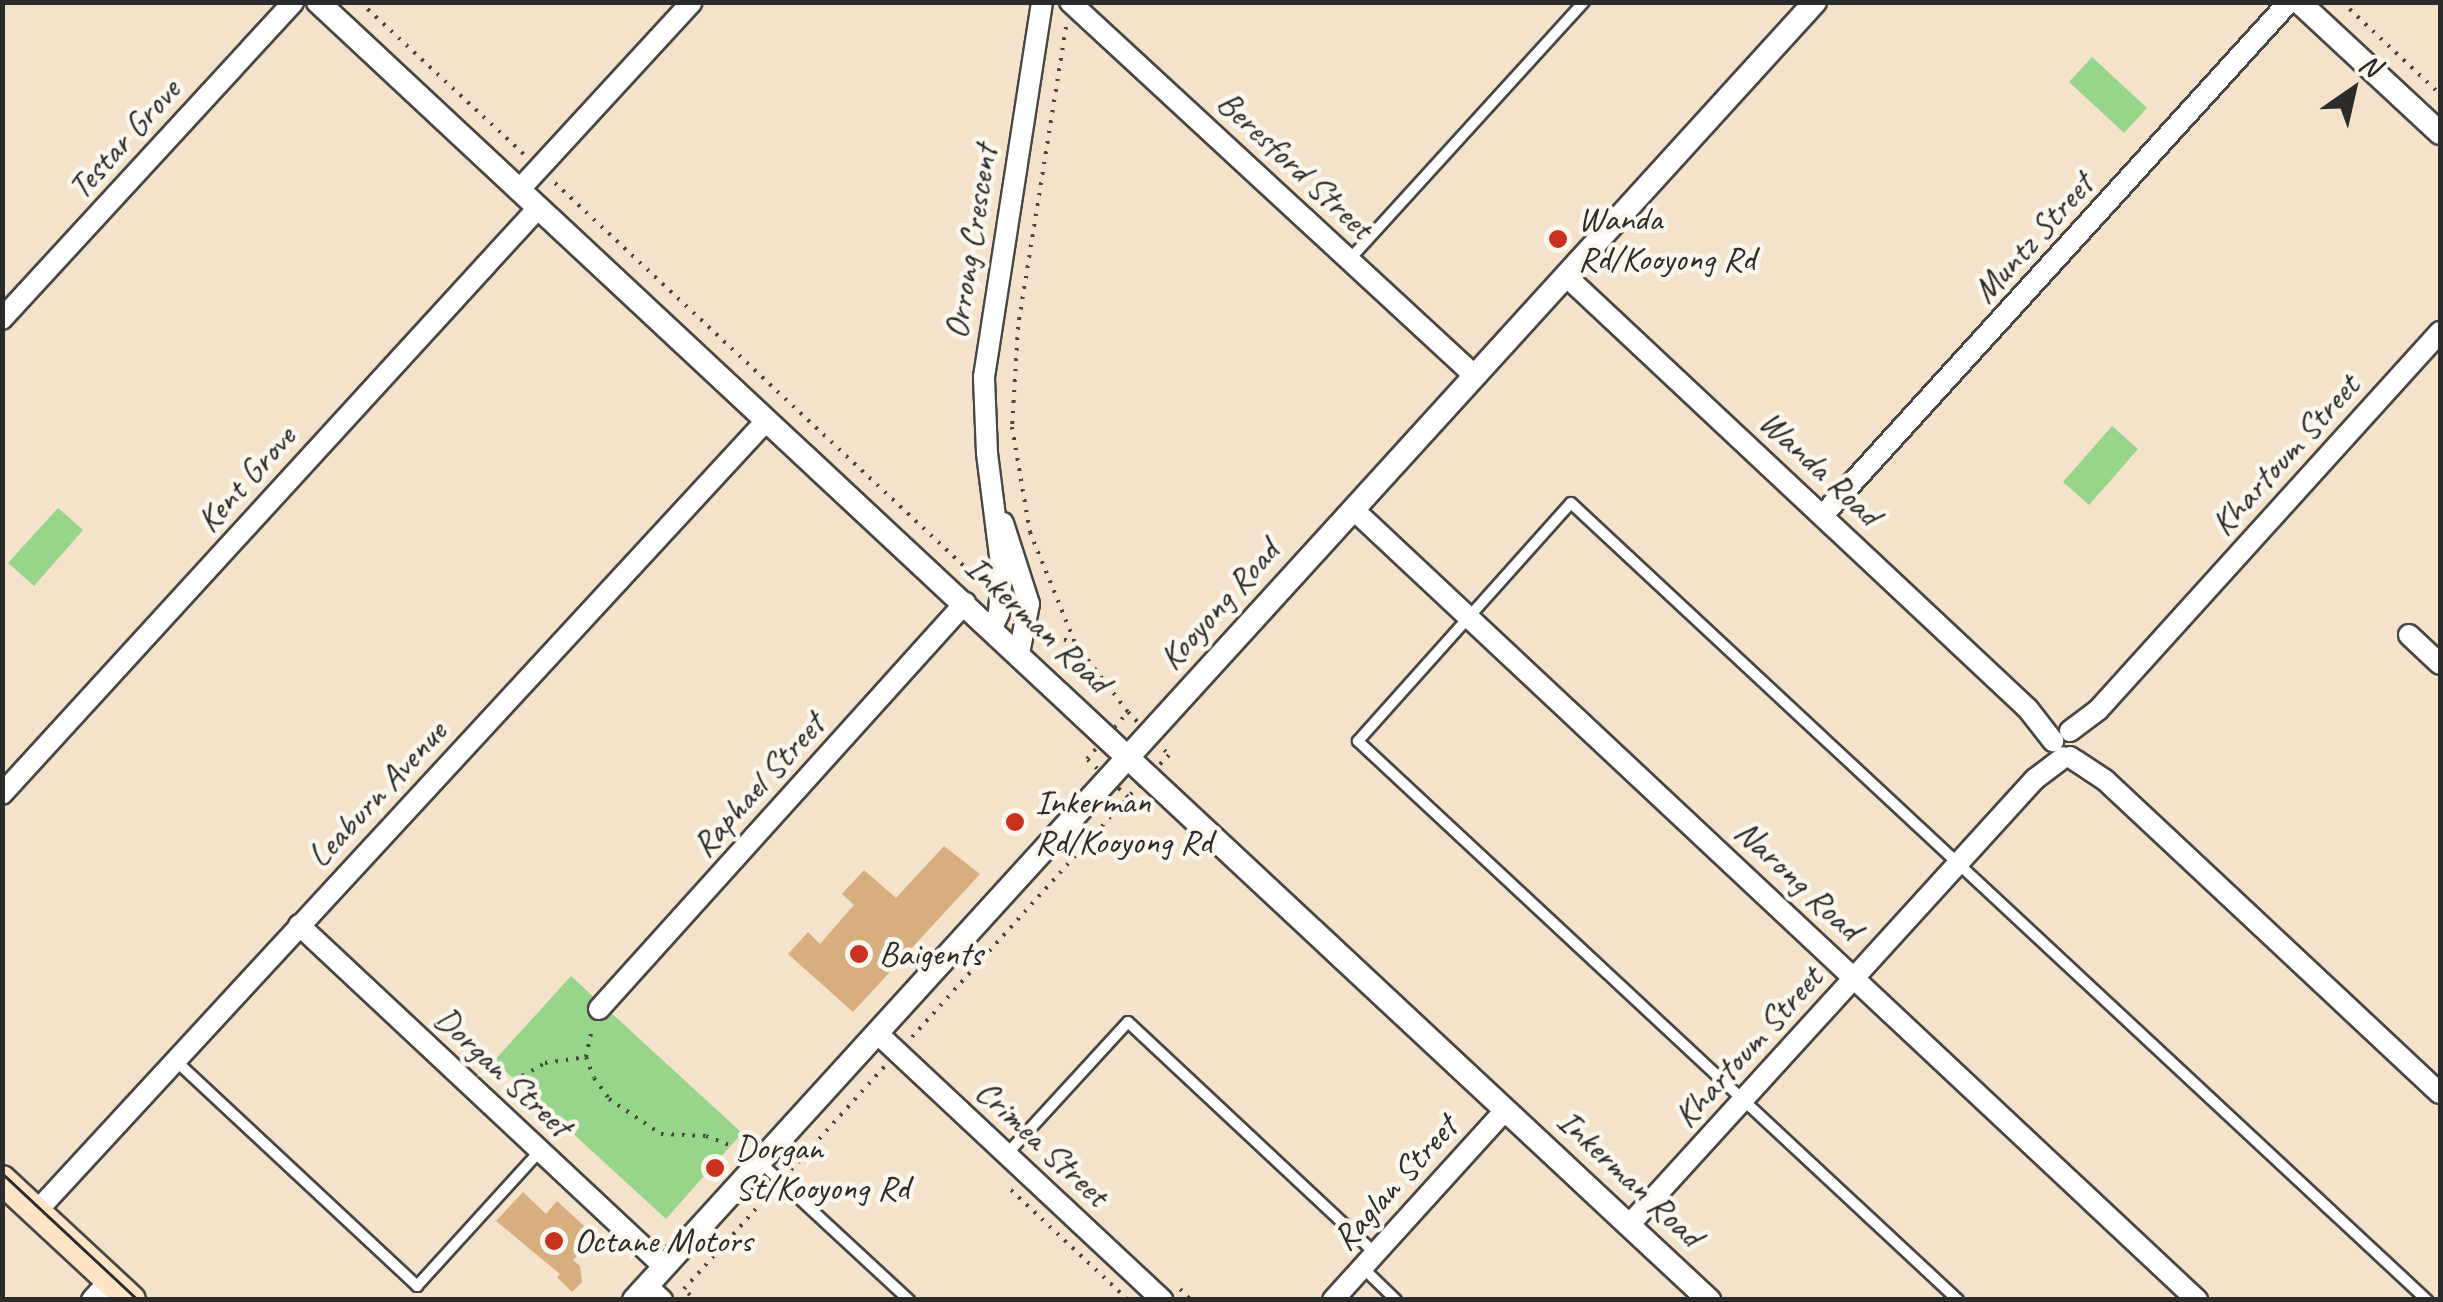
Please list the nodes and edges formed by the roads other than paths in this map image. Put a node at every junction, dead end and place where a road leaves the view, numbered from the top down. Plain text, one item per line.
1 (293, 2) edge
2 (318, 2) edge
3 (692, 2) edge
4 (1042, 2) edge
5 (1584, 2) edge
6 (1816, 2) edge
7 (2289, 2) edge
8 (2299, 2) edge
9 (1069, 12) edge
10 (2440, 133) edge
11 (519, 190) junction
12 (538, 208) junction
13 (1349, 260) junction
14 (1566, 276) junction
15 (2, 320) edge
16 (2440, 332) edge
17 (1474, 376) junction
18 (766, 421) junction
19 (992, 494) junction
20 (1353, 509) junction
21 (1823, 515) junction
22 (966, 603) junction
23 (1470, 617) junction
24 (992, 628) junction
25 (2409, 635) dead end
26 (1019, 653) junction
27 (2440, 664) edge
28 (2066, 744) junction
29 (1128, 756) junction
30 (2, 794) edge
31 (1960, 862) junction
32 (299, 926) junction
33 (1854, 977) junction
34 (599, 1009) road end
35 (877, 1033) junction
36 (175, 1060) junction
37 (2440, 1094) edge
38 (1744, 1100) junction
39 (1506, 1110) junction
40 (540, 1151) junction
41 (1006, 1156) junction
42 (760, 1162) junction
43 (2, 1180) edge
44 (36, 1212) junction
45 (1629, 1225) junction
46 (1369, 1260) junction
47 (664, 1266) junction
48 (111, 1293) edge
49 (648, 1295) edge
50 (909, 1300) edge
51 (1162, 1300) edge
52 (1333, 1300) edge
53 (1396, 1300) edge
54 (1709, 1300) edge
55 (1958, 1300) edge
56 (2197, 1300) edge
57 (2427, 1300) edge

1 - 15 street, Testar Grove
2 - 11 street, Inkerman Road
3 - 11 street
4 - 19 street, Orrong Crescent
5 - 13 lane
6 - 14 street, Kooyong Road
7 - 21 street, Muntz Street
8 - 10 street
9 - 13 street, Beresford Street
11 - 12 street, Inkerman Road
12 - 18 street, Inkerman Road
12 - 30 street, Kent Grove
13 - 17 street, Beresford Street
14 - 17 street, Kooyong Road
14 - 21 street, Wanda Road
16 - 28 street, Khartoum Street
17 - 20 street, Kooyong Road
18 - 22 street, Inkerman Road
18 - 32 street, Leaburn Avenue
19 - 24 street, Orrong Crescent
19 - 26 street, Orrong Crescent
20 - 23 street, Narong Road
20 - 29 street, Kooyong Road
21 - 28 street, Wanda Road
22 - 24 street, Inkerman Road
22 - 34 street, Raphael Street
23 - 31 lane
23 - 33 street, Narong Road
23 - 38 lane
24 - 26 street, Inkerman Road
25 - 27 street
26 - 29 street, Inkerman Road
28 - 31 street, Khartoum Street
28 - 37 street, Wanda Road
29 - 35 street, Kooyong Road
29 - 39 street, Inkerman Road
31 - 33 street, Khartoum Street
31 - 57 lane
32 - 36 street, Leaburn Avenue
32 - 40 street, Dorgan Street
33 - 38 street, Khartoum Street
33 - 56 street, Narong Road
35 - 41 street, Crimea Street
35 - 42 street, Kooyong Road
36 - 40 lane
36 - 44 street, Leaburn Avenue
38 - 45 street, Khartoum Street
38 - 55 lane
39 - 45 street, Inkerman Road
39 - 46 street, Raglan Street
40 - 47 street, Dorgan Street
41 - 46 lane
41 - 51 street, Crimea Street
42 - 47 street, Kooyong Road
42 - 50 lane
43 - 44 main road
44 - 48 main road
45 - 54 street, Inkerman Road
46 - 52 street, Raglan Street
46 - 53 lane
47 - 49 street, Kooyong Road

